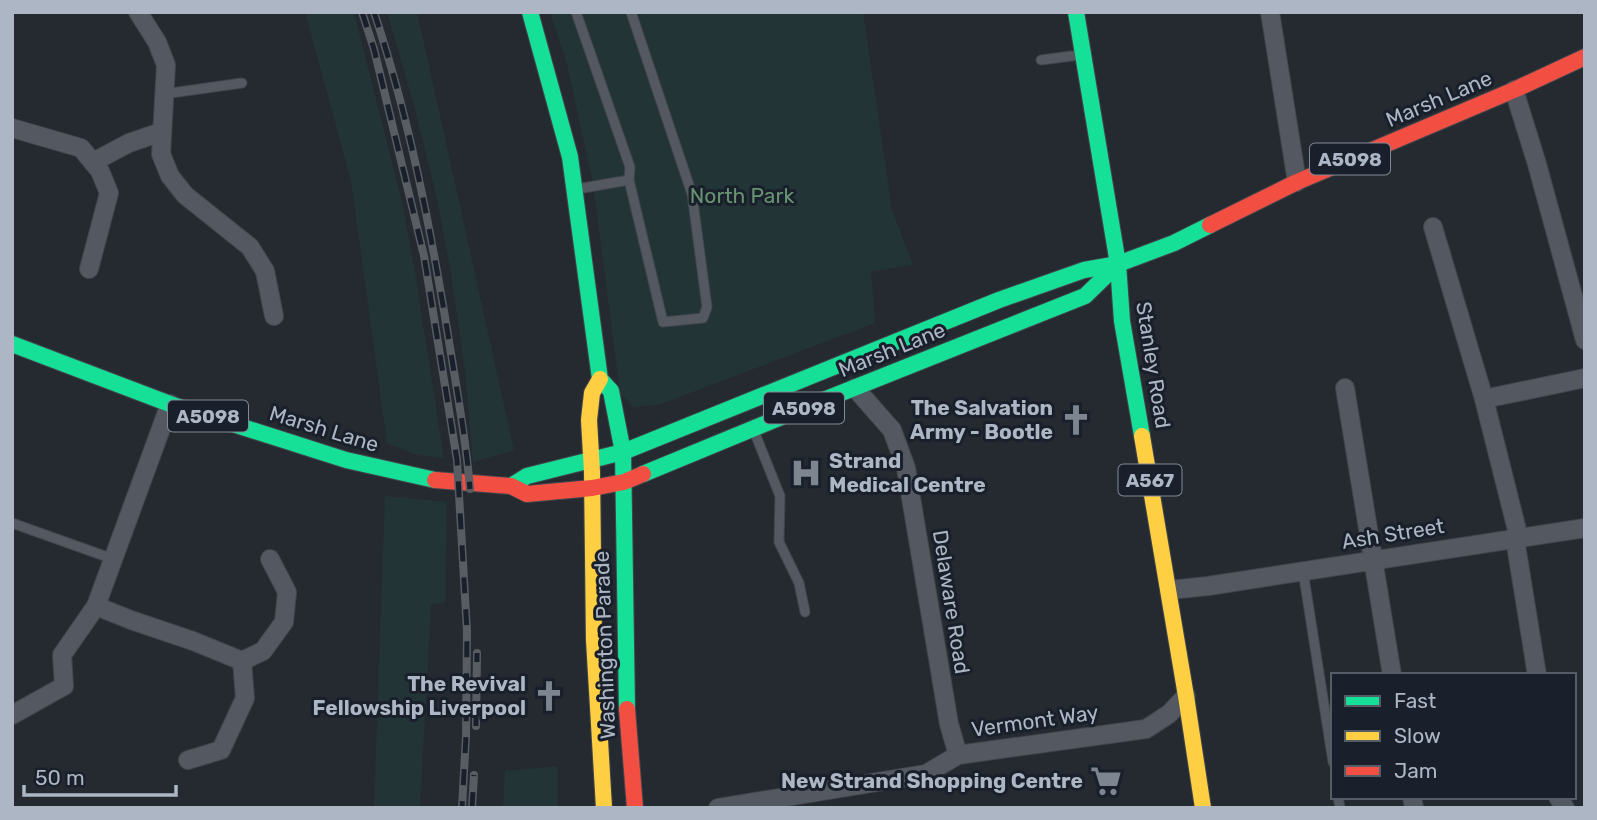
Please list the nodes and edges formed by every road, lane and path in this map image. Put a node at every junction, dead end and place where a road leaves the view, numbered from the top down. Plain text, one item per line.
1 (138, 12) edge
2 (530, 12) edge
3 (576, 12) edge
4 (631, 12) edge
5 (1076, 12) edge
6 (1270, 12) edge
7 (1084, 54) junction
8 (1585, 57) edge
9 (1041, 60) dead end
10 (242, 83) dead end
11 (1514, 90) junction
12 (164, 94) junction
13 (12, 128) edge
14 (161, 132) junction
15 (93, 162) junction
16 (629, 180) junction
17 (1297, 182) junction
18 (575, 190) junction
19 (1433, 227) dead end
20 (1118, 264) junction
21 (89, 269) dead end
22 (274, 316) dead end
23 (1585, 340) edge
24 (12, 344) edge
25 (1585, 378) edge
26 (600, 379) junction
27 (855, 388) junction
28 (1345, 388) dead end
29 (1484, 399) junction
30 (170, 404) junction
31 (748, 417) junction
32 (623, 452) junction
33 (592, 459) junction
34 (624, 482) junction
35 (511, 485) junction
36 (592, 488) junction
37 (12, 523) edge
38 (1585, 528) edge
39 (1517, 538) junction
40 (113, 559) junction
41 (270, 559) dead end
42 (1373, 561) junction
43 (1303, 570) junction
44 (1169, 590) junction
45 (96, 606) junction
46 (806, 612) dead end
47 (242, 661) junction
48 (1392, 673) edge
49 (1537, 673) edge
50 (1186, 696) junction
51 (12, 715) edge
52 (1331, 749) edge
53 (958, 755) junction
54 (188, 760) dead end
55 (725, 807) edge
56 (604, 808) edge
57 (635, 808) edge
58 (1203, 808) edge

1 - 12 street
2 - 18 main road
3 - 16 lane
4 - 16 lane
5 - 7 main road, Stanley Road / A567
6 - 17 street
7 - 9 lane
7 - 20 main road, Stanley Road / A567
8 - 11 main road, Marsh Lane / A5098
10 - 12 lane
11 - 17 main road, Marsh Lane / A5098
11 - 23 street
12 - 14 street
13 - 15 street
14 - 15 street
14 - 22 street
15 - 21 street
16 - 18 lane
17 - 20 main road, Marsh Lane / A5098
18 - 26 main road
19 - 29 street
20 - 27 main road, Marsh Lane / A5098
20 - 31 main road, Marsh Lane / A5098
20 - 44 main road, Stanley Road / A567
24 - 30 main road, Marsh Lane / A5098
25 - 29 street
26 - 32 main road, Washington Parade
26 - 33 main road, Washington Parade
27 - 31 main road, Marsh Lane / A5098
27 - 53 street, Delaware Road
28 - 42 street
29 - 39 street
30 - 35 main road, Marsh Lane / A5098
30 - 40 street
31 - 32 main road, Marsh Lane / A5098
31 - 34 main road, Marsh Lane / A5098
31 - 46 lane
32 - 33 main road, Marsh Lane / A5098
32 - 34 main road, Washington Parade
33 - 35 main road, Marsh Lane / A5098
33 - 36 main road, Washington Parade
34 - 36 main road, Marsh Lane / A5098
34 - 57 main road, Washington Parade
35 - 36 main road, Marsh Lane / A5098
36 - 56 main road, Washington Parade
37 - 40 lane
38 - 39 street, Ash Street
39 - 42 street, Ash Street
39 - 49 street
40 - 45 street
41 - 47 street
42 - 43 street, Ash Street
42 - 48 street
43 - 44 street, Ash Street
43 - 52 lane
44 - 50 main road, Stanley Road / A567
45 - 47 street
45 - 51 street
47 - 54 street
50 - 53 street, Vermont Way
50 - 58 main road, Stanley Road / A567
53 - 55 street, Vermont Way

